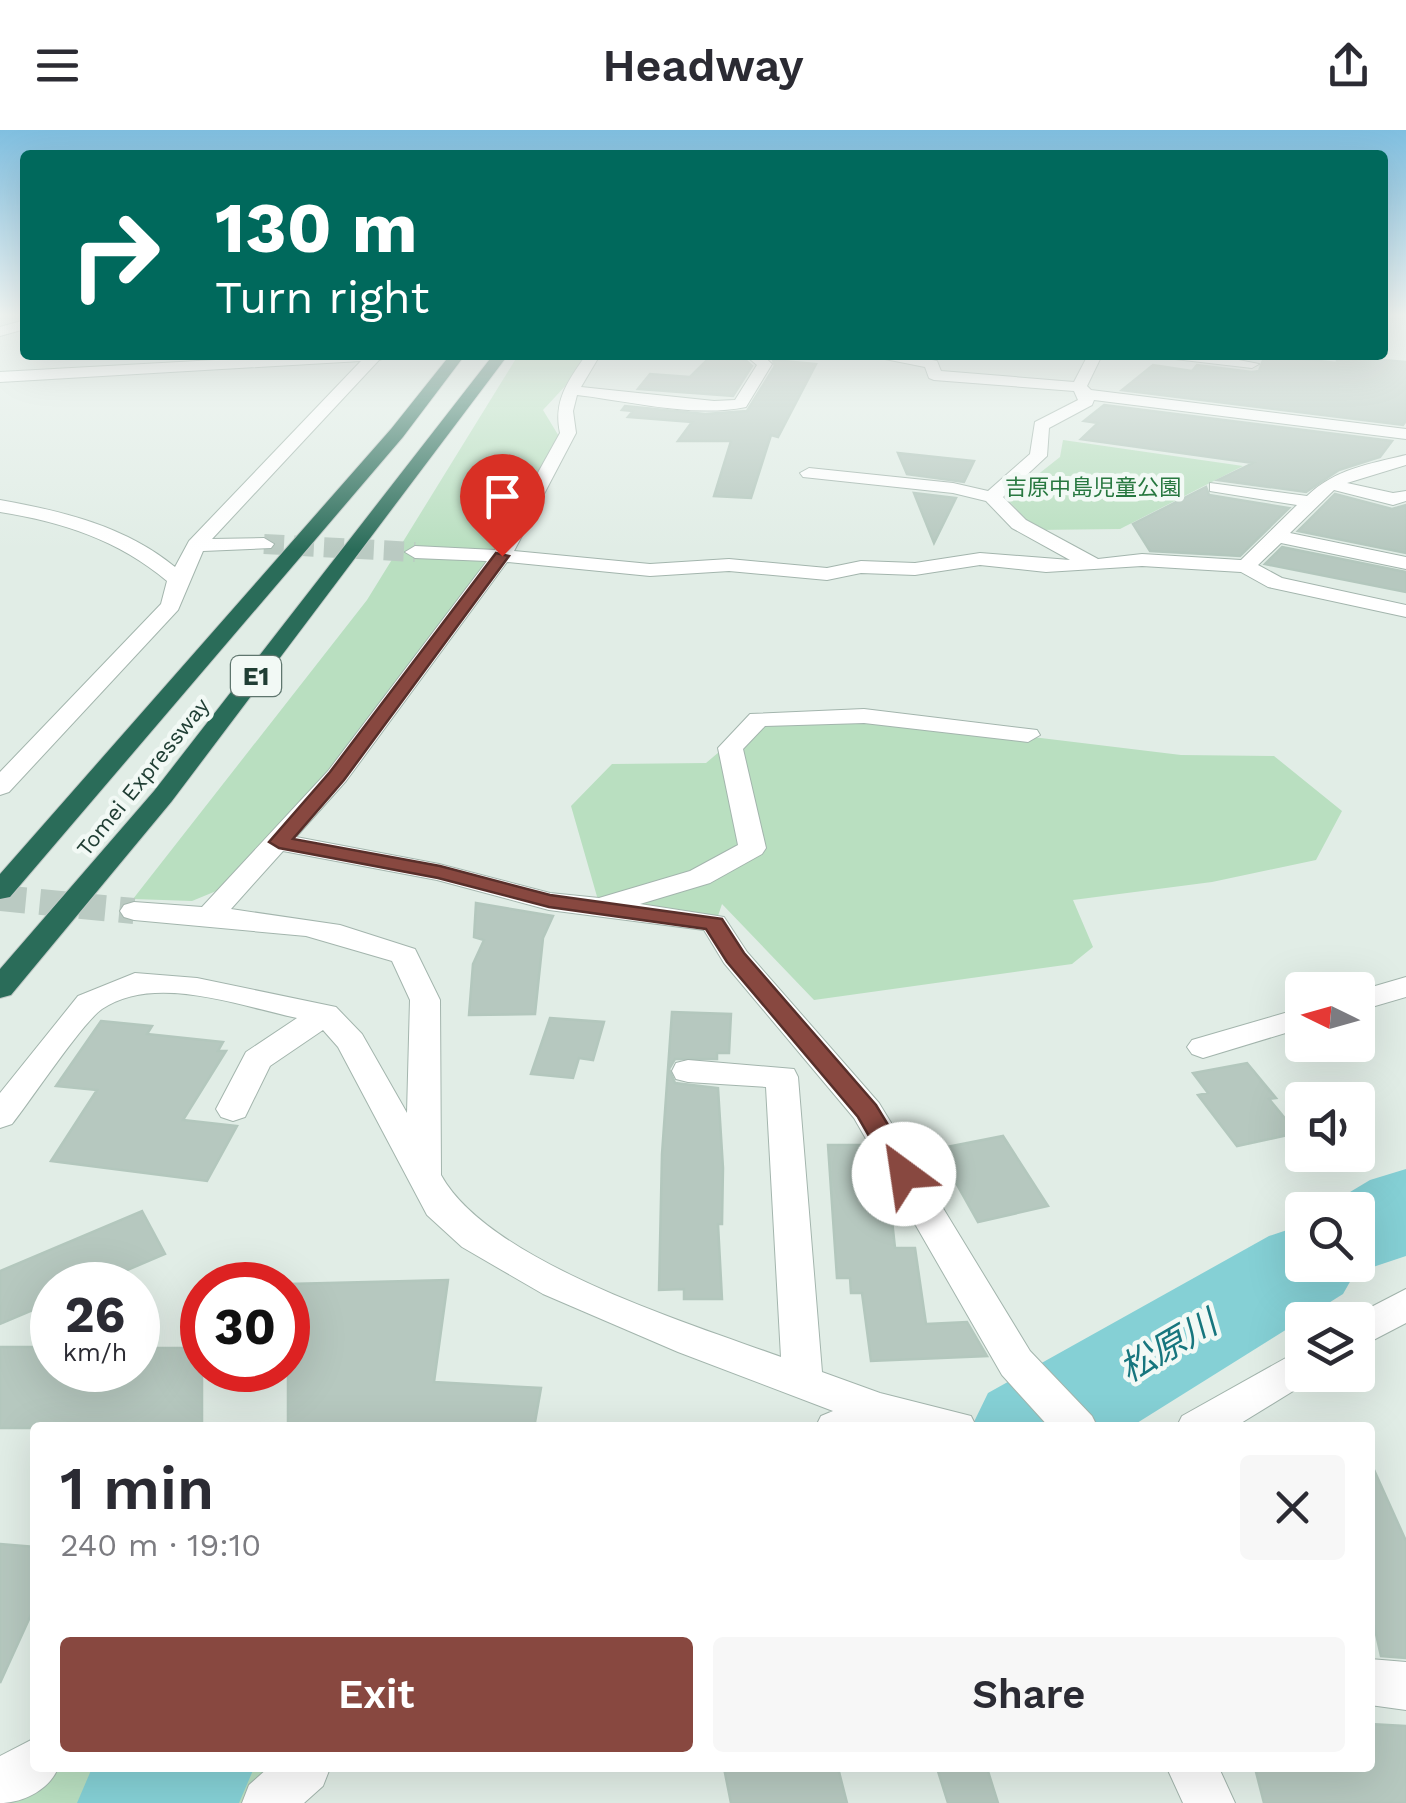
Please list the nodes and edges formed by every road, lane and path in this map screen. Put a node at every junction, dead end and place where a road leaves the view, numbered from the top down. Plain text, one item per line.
1 (338, 394) edge
2 (427, 394) edge
3 (471, 394) edge
4 (569, 394) edge
5 (607, 394) edge
6 (746, 394) edge
7 (1083, 394) edge
8 (1112, 394) edge
9 (1406, 434) edge
10 (1406, 460) edge
11 (809, 473) dead end
12 (1330, 484) junction
13 (1216, 487) dead end
14 (992, 498) junction
15 (1402, 498) edge
16 (1312, 502) junction
17 (0, 506) edge
18 (1279, 538) junction
19 (264, 544) tunnel mouth
20 (196, 545) junction
21 (415, 552) tunnel mouth
22 (502, 556) junction
23 (1406, 563) edge
24 (1095, 565) junction
25 (1246, 566) junction
26 (178, 580) junction
27 (1406, 611) edge
28 (1028, 735) dead end
29 (0, 787) edge
30 (279, 842) junction
31 (0, 891) edge
32 (600, 908) junction
33 (134, 911) tunnel mouth
34 (210, 916) junction
35 (1406, 987) edge
36 (0, 988) edge
37 (1375, 997) edge
38 (325, 1014) junction
39 (1285, 1023) edge
40 (1203, 1047) dead end
41 (688, 1071) dead end
42 (232, 1109) dead end
43 (0, 1116) edge
44 (423, 1175) junction
45 (1406, 1304) edge
46 (1375, 1322) edge
47 (1285, 1375) edge
48 (803, 1382) junction
49 (879, 1410) junction
50 (850, 1422) edge
51 (934, 1422) edge
52 (1073, 1422) edge
53 (1207, 1422) edge
54 (1375, 1683) edge
55 (1406, 1686) edge
56 (30, 1766) edge
57 (301, 1772) edge
58 (1194, 1772) edge
59 (0, 1785) edge
60 (267, 1803) edge
61 (1210, 1803) edge

1 - 20 street
2 - 31 highway, Tomei Expressway / E1
3 - 36 highway, Tomei Expressway / E1
4 - 22 street
5 - 6 street
7 - 14 street
8 - 9 street
10 - 12 street
11 - 14 street
12 - 15 street
12 - 16 street
13 - 16 street
14 - 24 street
16 - 18 street
17 - 26 street
18 - 23 street
18 - 25 street
19 - 20 street
20 - 26 street
21 - 22 street
22 - 24 street
22 - 30 street
24 - 25 street
25 - 27 street
26 - 29 street
28 - 32 street
30 - 32 street
30 - 34 street
32 - 52 street
33 - 34 street
34 - 44 street
35 - 37 street
38 - 42 street
38 - 43 street
38 - 44 street
39 - 40 street
41 - 48 street
44 - 48 street
45 - 46 street
47 - 53 street
48 - 49 street
49 - 50 street
49 - 51 street
54 - 55 street
56 - 59 street
57 - 60 street
58 - 61 street

